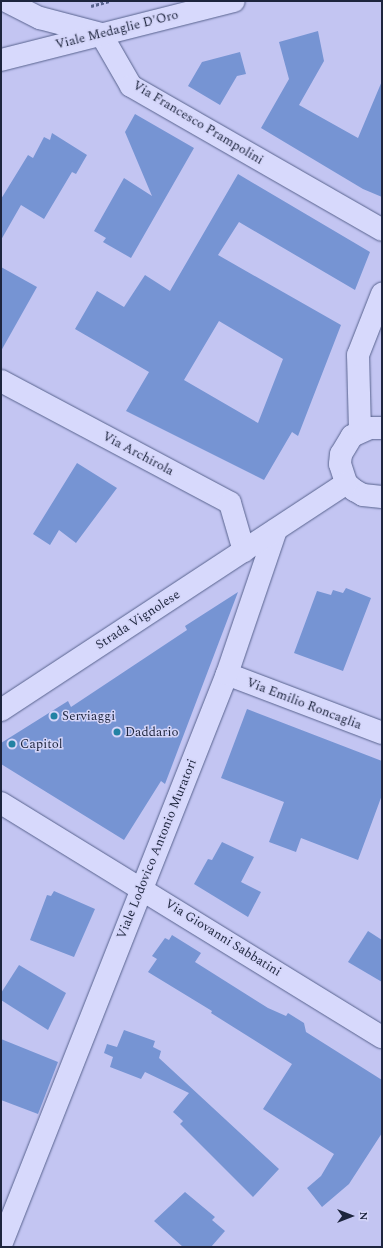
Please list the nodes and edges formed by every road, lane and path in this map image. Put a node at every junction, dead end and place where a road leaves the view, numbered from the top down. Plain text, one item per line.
1 (6, 1) edge
2 (234, 1) edge
3 (101, 34) junction
4 (1, 60) edge
5 (382, 230) edge
6 (382, 294) edge
7 (1, 382) edge
8 (382, 428) edge
9 (360, 431) junction
10 (346, 483) junction
11 (382, 496) edge
12 (276, 530) junction
13 (244, 551) junction
14 (227, 674) junction
15 (1, 710) edge
16 (382, 733) edge
17 (1, 803) edge
18 (142, 888) junction
19 (382, 1037) edge
20 (1, 1245) edge

1 - 3 street
2 - 3 street, Viale Medaglie D'Oro
3 - 4 street, Viale Medaglie D'Oro
3 - 5 street, Via Francesco Prampolini
6 - 9 street
7 - 13 street, Via Archirola
8 - 9 street
9 - 10 street
10 - 11 street
10 - 12 street
12 - 13 street, Strada Vignolese
12 - 14 street, Viale Lodovico Antonio Muratori
13 - 15 street, Strada Vignolese
14 - 16 street, Via Emilio Roncaglia
14 - 18 street, Viale Lodovico Antonio Muratori
17 - 18 street, Via Giovanni Sabbatini
18 - 19 street, Via Giovanni Sabbatini
18 - 20 street, Viale Lodovico Antonio Muratori

